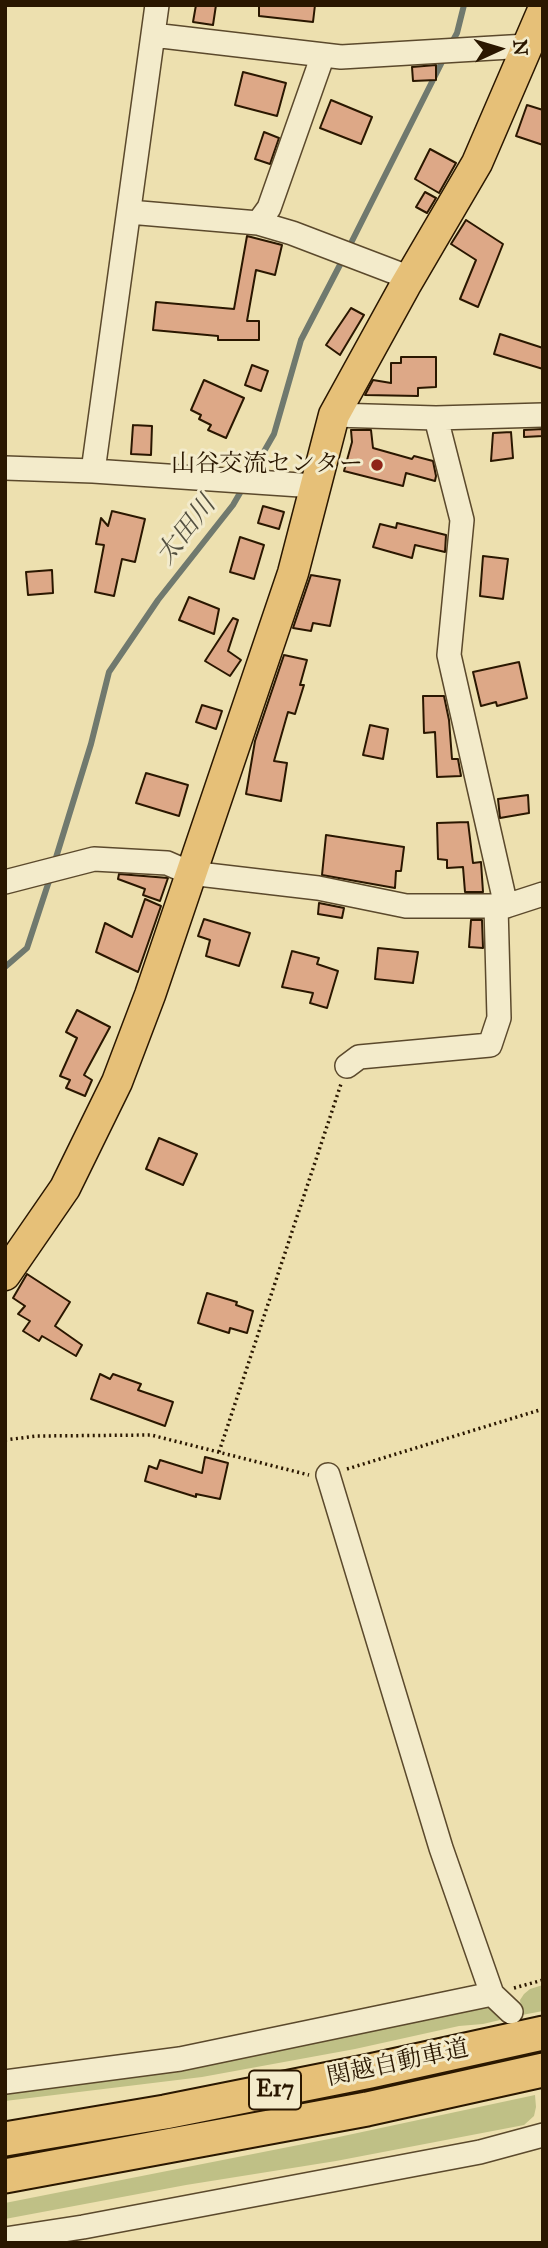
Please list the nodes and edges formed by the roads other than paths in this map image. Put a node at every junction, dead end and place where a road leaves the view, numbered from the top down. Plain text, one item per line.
1 (156, 5) edge
2 (543, 10) edge
3 (153, 35) junction
4 (527, 46) junction
5 (323, 55) junction
6 (129, 212) junction
7 (258, 223) junction
8 (410, 278) junction
9 (334, 415) junction
10 (543, 415) edge
11 (436, 418) junction
12 (5, 468) edge
13 (93, 471) junction
14 (315, 486) junction
15 (190, 873) junction
16 (5, 882) edge
17 (543, 894) edge
18 (501, 906) junction
19 (347, 1066) road end
20 (5, 1275) edge
21 (328, 1475) road end
22 (492, 1994) junction
23 (512, 2012) dead end
24 (543, 2033) edge
25 (543, 2070) edge
26 (5, 2082) edge
27 (165, 2112) junction
28 (5, 2129) edge
29 (543, 2134) edge
30 (5, 2139) edge
31 (5, 2175) edge
32 (5, 2239) edge

1 - 3 street
2 - 4 main road
3 - 5 street
3 - 6 street
4 - 5 street
4 - 8 main road
5 - 7 street
6 - 7 street
6 - 13 street
7 - 8 street
8 - 9 main road
9 - 11 street
9 - 14 main road
10 - 11 street
11 - 18 street
12 - 13 street
13 - 14 street
14 - 15 main road
15 - 16 street
15 - 18 street
15 - 20 main road
17 - 18 street
18 - 19 street
21 - 22 street
22 - 23 street
22 - 26 street
24 - 27 highway, 関越自動車道 / E17
25 - 31 highway, 関越自動車道 / E17
27 - 28 highway
27 - 30 highway, 関越自動車道 / E17
29 - 32 street

